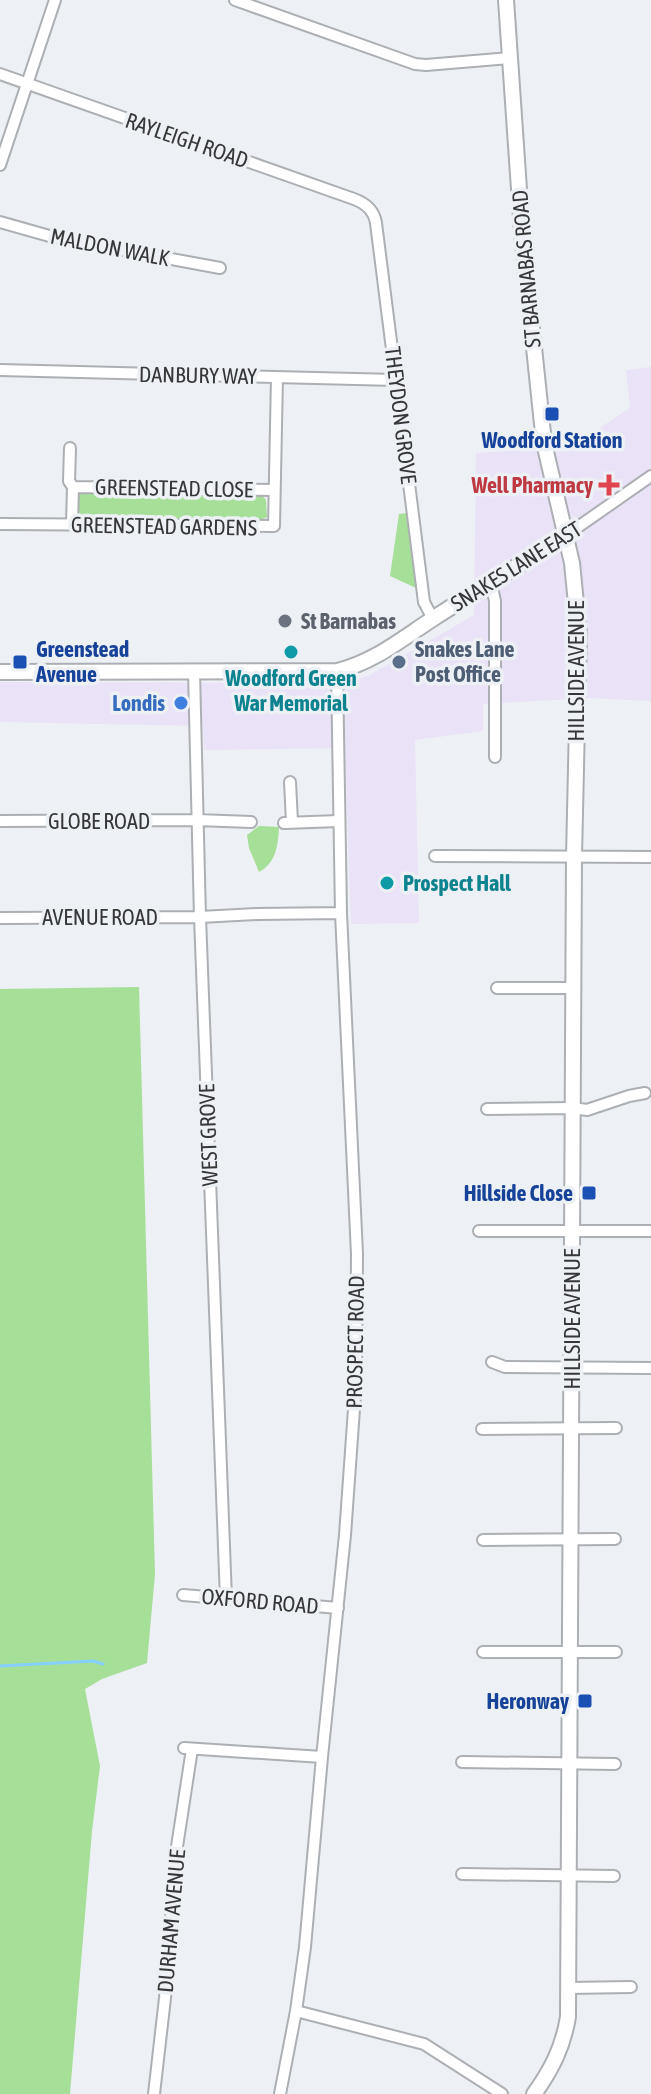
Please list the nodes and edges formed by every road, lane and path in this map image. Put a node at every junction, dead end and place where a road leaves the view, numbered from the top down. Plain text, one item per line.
1 (55, 0) edge
2 (235, 0) edge
3 (506, 0) edge
4 (510, 58) junction
5 (0, 74) edge
6 (27, 84) junction
7 (0, 165) edge
8 (371, 210) joint
9 (0, 222) edge
10 (220, 268) dead end
11 (0, 370) edge
12 (277, 377) junction
13 (396, 380) junction
14 (70, 448) dead end
15 (651, 476) edge
16 (73, 487) junction
17 (274, 490) junction
18 (0, 524) edge
19 (72, 525) junction
20 (565, 536) junction
21 (489, 584) junction
22 (433, 619) junction
23 (337, 671) junction
24 (0, 672) edge
25 (194, 672) junction
26 (495, 757) dead end
27 (290, 782) dead end
28 (197, 820) junction
29 (0, 821) edge
30 (339, 821) junction
31 (251, 822) dead end
32 (435, 856) dead end
33 (574, 857) junction
34 (651, 857) edge
35 (341, 913) junction
36 (200, 917) junction
37 (0, 918) edge
38 (497, 988) dead end
39 (574, 988) junction
40 (645, 1093) dead end
41 (573, 1108) junction
42 (487, 1109) dead end
43 (572, 1230) junction
44 (479, 1231) dead end
45 (651, 1231) edge
46 (492, 1362) dead end
47 (572, 1367) junction
48 (651, 1368) edge
49 (572, 1428) junction
50 (616, 1428) dead end
51 (482, 1429) dead end
52 (570, 1539) junction
53 (615, 1539) dead end
54 (483, 1540) dead end
55 (183, 1595) dead end
56 (226, 1599) junction
57 (338, 1608) junction
58 (570, 1651) junction
59 (483, 1652) dead end
60 (616, 1652) dead end
61 (322, 1757) junction
62 (462, 1762) dead end
63 (570, 1762) junction
64 (615, 1764) dead end
65 (462, 1874) dead end
66 (569, 1875) junction
67 (614, 1876) dead end
68 (631, 1987) dead end
69 (568, 1988) junction
70 (296, 2011) junction
71 (154, 2094) edge
72 (280, 2094) edge
73 (502, 2094) edge
74 (534, 2094) edge

1 - 6 street
2 - 4 street
3 - 4 street, ST BARNABAS ROAD
4 - 20 street, ST BARNABAS ROAD
5 - 6 street, RAYLEIGH ROAD
6 - 7 street
6 - 8 street, RAYLEIGH ROAD
8 - 13 street, THEYDON GROVE
9 - 10 street, MALDON WALK
11 - 12 street, DANBURY WAY
12 - 13 street, DANBURY WAY
12 - 17 street, GREENSTEAD GARDENS
13 - 22 street, THEYDON GROVE
14 - 16 street, GREENSTEAD CLOSE
15 - 20 street, SNAKES LANE EAST
16 - 17 street, GREENSTEAD CLOSE
16 - 19 street, GREENSTEAD CLOSE
17 - 19 street, GREENSTEAD GARDENS
18 - 19 street, GREENSTEAD GARDENS
20 - 21 street, SNAKES LANE EAST
20 - 33 street, HILLSIDE AVENUE
21 - 22 street, SNAKES LANE EAST
21 - 26 street
22 - 23 street, SNAKES LANE EAST
23 - 25 street, SNAKES LANE EAST
23 - 30 street, PROSPECT ROAD
24 - 25 street, SNAKES LANE EAST
25 - 28 street, WEST GROVE
27 - 30 street
28 - 29 street, GLOBE ROAD
28 - 31 street, GLOBE ROAD
28 - 36 street, WEST GROVE
30 - 35 street, PROSPECT ROAD
32 - 33 street
33 - 34 street
33 - 39 street, HILLSIDE AVENUE
35 - 36 street, AVENUE ROAD
35 - 57 street, PROSPECT ROAD
36 - 37 street, AVENUE ROAD
36 - 56 street, WEST GROVE
38 - 39 street
39 - 41 street, HILLSIDE AVENUE
40 - 41 street
41 - 42 street
41 - 43 street, HILLSIDE AVENUE
43 - 44 street
43 - 45 street
43 - 47 street, HILLSIDE AVENUE
46 - 47 street
47 - 48 street
47 - 49 street, HILLSIDE AVENUE
49 - 50 street
49 - 51 street
49 - 52 street, HILLSIDE AVENUE
52 - 53 street
52 - 54 street
52 - 58 street, HILLSIDE AVENUE
55 - 56 street, OXFORD ROAD
56 - 57 street, OXFORD ROAD
57 - 61 street, PROSPECT ROAD
58 - 59 street
58 - 60 street
58 - 63 street, HILLSIDE AVENUE
61 - 70 street, PROSPECT ROAD
61 - 71 street, DURHAM AVENUE
62 - 63 street
63 - 64 street
63 - 66 street, HILLSIDE AVENUE
65 - 66 street
66 - 67 street
66 - 69 street, HILLSIDE AVENUE
68 - 69 street
69 - 74 street, HILLSIDE AVENUE
70 - 72 street, PROSPECT ROAD
70 - 73 street

